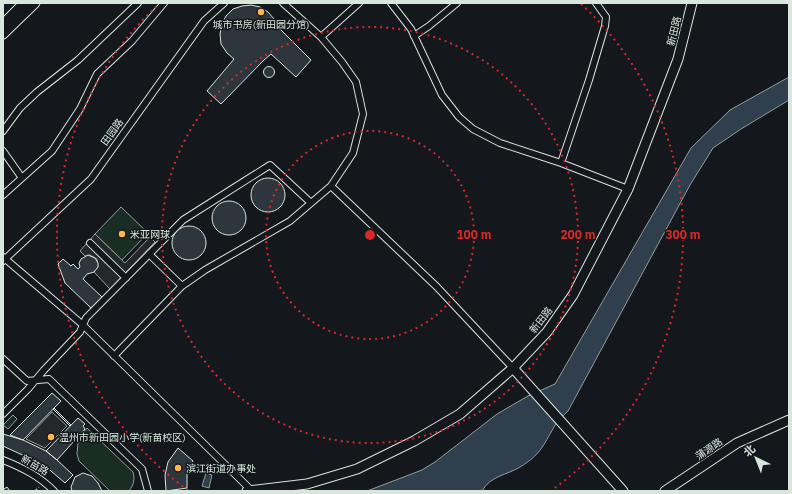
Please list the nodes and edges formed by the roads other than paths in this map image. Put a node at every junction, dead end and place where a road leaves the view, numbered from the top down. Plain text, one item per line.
1 (24, 3) edge
2 (35, 3) edge
3 (138, 3) edge
4 (164, 3) edge
5 (224, 3) edge
6 (283, 3) edge
7 (359, 3) edge
8 (390, 3) edge
9 (457, 3) edge
10 (596, 3) edge
11 (692, 3) edge
12 (3, 24) edge
13 (3, 34) edge
14 (414, 36) junction
15 (321, 37) junction
16 (3, 131) edge
17 (3, 151) edge
18 (562, 163) junction
19 (22, 178) junction
20 (331, 186) junction
21 (628, 189) junction
22 (3, 195) edge
23 (311, 203) junction
24 (90, 243) dead end
25 (149, 254) junction
26 (4, 259) edge
27 (126, 278) junction
28 (182, 286) junction
29 (83, 325) junction
30 (114, 356) junction
31 (3, 359) edge
32 (513, 368) junction
33 (36, 380) junction
34 (3, 414) edge
35 (789, 420) edge
36 (3, 460) edge
37 (54, 491) edge
38 (148, 491) edge
39 (250, 491) edge
40 (623, 491) edge
41 (666, 491) edge

1 - 12 street
2 - 13 street
3 - 16 street
4 - 19 street
5 - 26 street, 田园路
6 - 15 street
7 - 15 street
8 - 14 street
9 - 14 street
10 - 18 street
11 - 21 street, 新田路
14 - 18 street
15 - 20 street
17 - 19 street
18 - 21 street
19 - 22 street
20 - 23 street
20 - 32 street
21 - 32 street, 新田路
23 - 25 street
23 - 28 street
24 - 27 street
25 - 27 street
25 - 28 street
26 - 29 street
27 - 29 street
28 - 30 street
29 - 30 street
29 - 33 street
30 - 39 street
31 - 33 street
32 - 39 street, 新田路
32 - 40 street
33 - 34 street
33 - 38 street
35 - 41 street, 蒲源路
36 - 37 street, 新苗路

